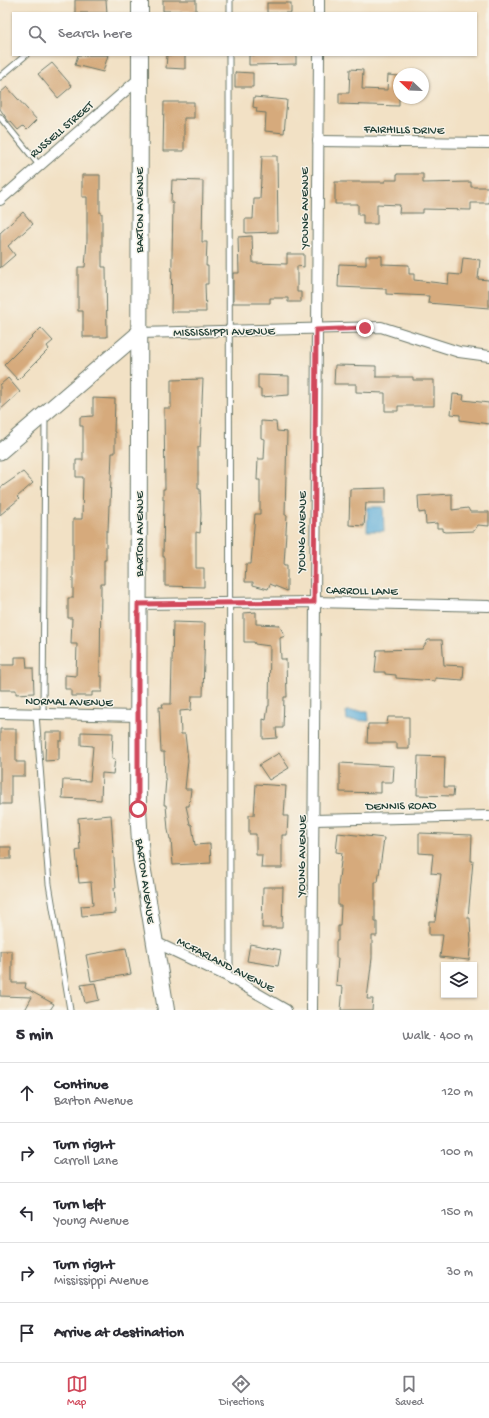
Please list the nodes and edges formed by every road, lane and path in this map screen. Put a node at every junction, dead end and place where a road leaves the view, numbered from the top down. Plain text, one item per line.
1 (140, 0) edge
2 (230, 0) edge
3 (319, 0) edge
4 (140, 12) edge
5 (230, 12) edge
6 (319, 12) edge
7 (25, 56) edge
8 (140, 56) edge
9 (229, 56) edge
10 (319, 56) edge
11 (0, 77) edge
12 (140, 78) junction
13 (0, 117) edge
14 (318, 141) junction
15 (489, 143) edge
16 (39, 165) junction
17 (0, 200) edge
18 (316, 330) junction
19 (229, 331) junction
20 (139, 333) junction
21 (489, 356) edge
22 (45, 413) junction
23 (0, 452) edge
24 (314, 602) junction
25 (138, 604) junction
26 (228, 604) junction
27 (489, 606) edge
28 (0, 713) edge
29 (40, 714) junction
30 (138, 716) junction
31 (489, 816) edge
32 (314, 820) junction
33 (155, 942) junction
34 (227, 976) junction
35 (70, 1010) edge
36 (166, 1010) edge
37 (286, 1010) edge
38 (312, 1010) edge

1 - 4 main road
2 - 5 lane
3 - 6 street
7 - 11 lane
8 - 12 main road, BARTON AVENUE
9 - 19 lane
10 - 14 street, YOUNG AVENUE
12 - 16 street, RUSSELL STREET
12 - 20 main road, BARTON AVENUE
13 - 16 lane
14 - 15 street, FAIRHILLS DRIVE
14 - 18 street, YOUNG AVENUE
16 - 17 street, RUSSELL STREET
18 - 19 street, MISSISSIPPI AVENUE
18 - 21 street, MISSISSIPPI AVENUE
18 - 24 street, YOUNG AVENUE
19 - 20 street, MISSISSIPPI AVENUE
19 - 26 lane
20 - 22 street
20 - 25 main road, BARTON AVENUE
22 - 23 street
22 - 29 lane
24 - 26 street, CARROLL LANE
24 - 27 street, CARROLL LANE
24 - 32 street, YOUNG AVENUE
25 - 26 street, CARROLL LANE
25 - 30 main road, BARTON AVENUE
26 - 34 lane
28 - 29 street, NORMAL AVENUE
29 - 30 street, NORMAL AVENUE
29 - 35 lane
30 - 33 main road, BARTON AVENUE
31 - 32 street, DENNIS ROAD
32 - 38 street, YOUNG AVENUE
33 - 34 street, MCFARLAND AVENUE
33 - 36 main road, BARTON AVENUE
34 - 37 street, MCFARLAND AVENUE

